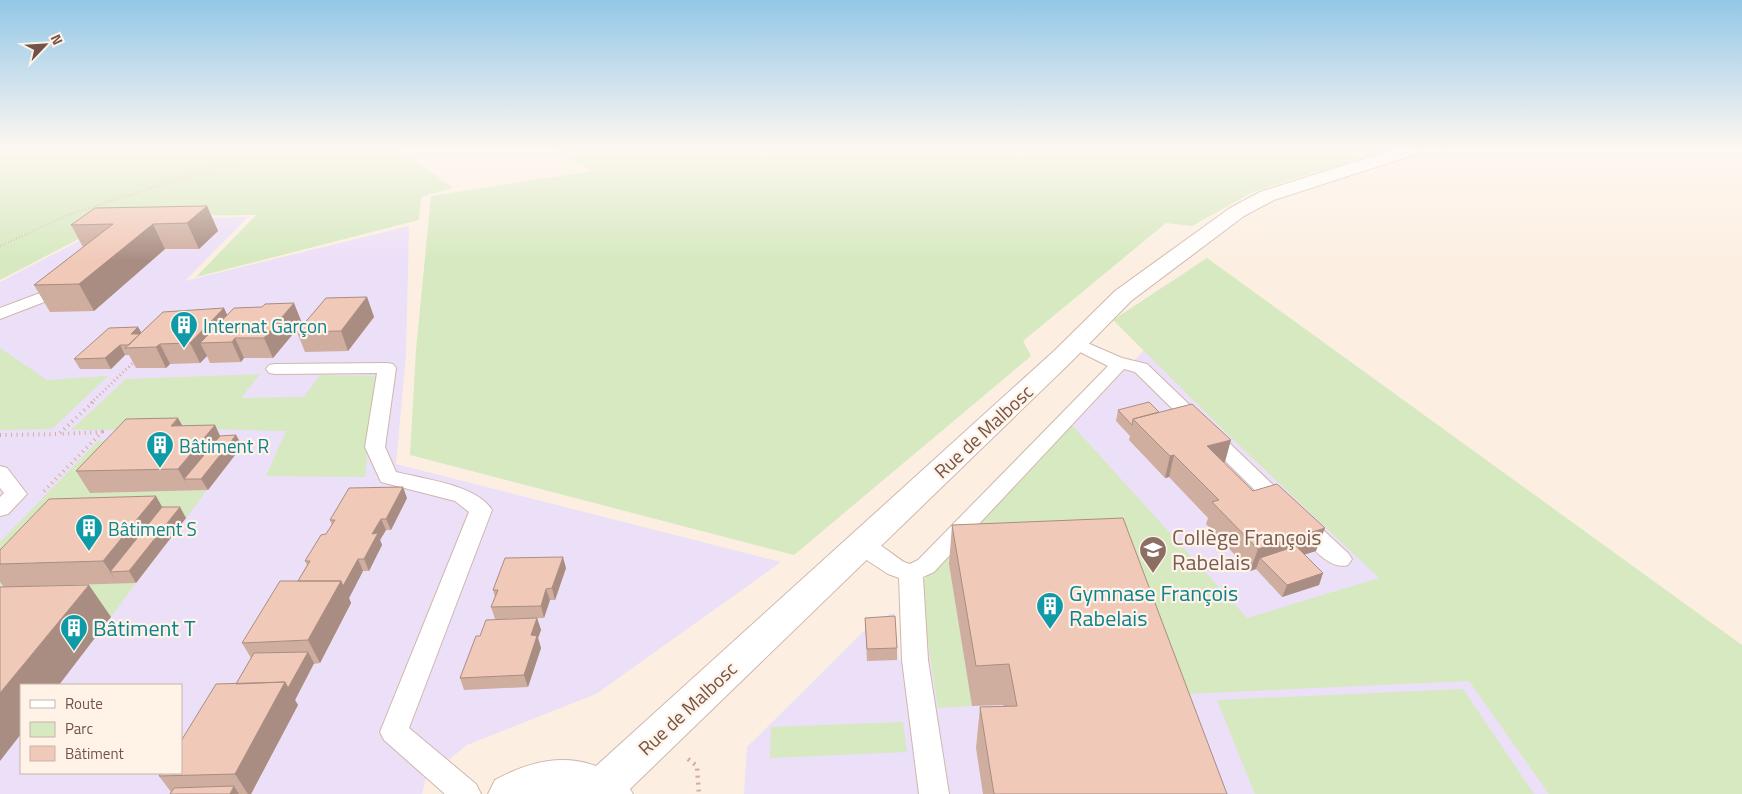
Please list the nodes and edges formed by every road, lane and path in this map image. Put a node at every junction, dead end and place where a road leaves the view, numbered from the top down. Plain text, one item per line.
1 (154, 187) edge
2 (1295, 187) edge
3 (0, 246) edge
4 (75, 274) edge
5 (0, 314) edge
6 (1076, 343) junction
7 (142, 355) edge
8 (1116, 362) junction
9 (275, 369) dead end
10 (60, 434) junction
11 (0, 435) edge
12 (0, 473) edge
13 (39, 495) dead end
14 (0, 509) edge
15 (861, 545) junction
16 (1340, 559) dead end
17 (910, 572) junction
18 (607, 791) edge
19 (466, 794) edge
20 (510, 794) edge
21 (934, 794) edge

1 - 3 path
2 - 6 street, Rue de Malbosc
4 - 5 lane
6 - 8 lane
6 - 15 street, Rue de Malbosc
7 - 10 path
8 - 16 lane
8 - 17 lane
9 - 19 lane
10 - 11 path
10 - 13 path
12 - 14 lane
15 - 17 lane
15 - 18 street, Rue de Malbosc
17 - 21 lane
18 - 20 street, Rue de Malbosc

